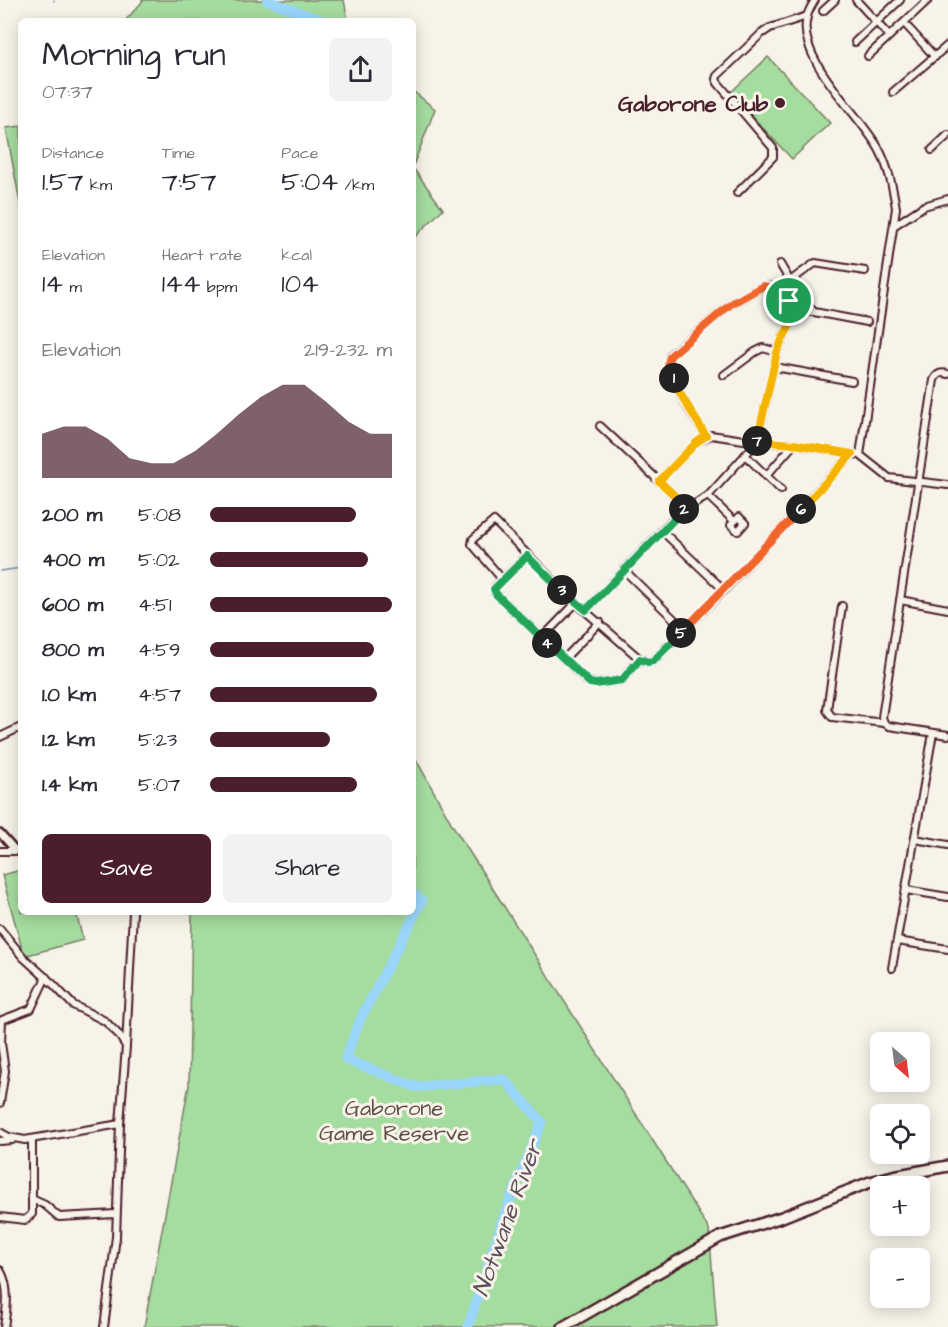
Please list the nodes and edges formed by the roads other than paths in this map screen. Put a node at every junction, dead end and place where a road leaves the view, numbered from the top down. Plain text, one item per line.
1 (815, 0) edge
2 (835, 0) edge
3 (856, 0) edge
4 (900, 0) edge
5 (928, 0) edge
6 (823, 12) dead end
7 (807, 16) junction
8 (876, 22) junction
9 (904, 23) junction
10 (889, 36) junction
11 (855, 42) dead end
12 (948, 45) edge
13 (868, 56) dead end
14 (935, 57) junction
15 (893, 92) dead end
16 (948, 135) edge
17 (932, 150) dead end
18 (737, 193) dead end
19 (948, 199) edge
20 (895, 225) junction
21 (780, 264) dead end
22 (865, 271) dead end
23 (790, 281) junction
24 (797, 312) junction
25 (814, 312) junction
26 (867, 322) dead end
27 (777, 352) junction
28 (775, 367) junction
29 (948, 374) edge
30 (724, 375) dead end
31 (852, 381) dead end
32 (600, 426) dead end
33 (706, 436) junction
34 (757, 442) junction
35 (794, 444) junction
36 (852, 454) junction
37 (860, 455) junction
38 (745, 456) junction
39 (766, 476) junction
40 (919, 480) junction
41 (659, 481) junction
42 (948, 485) edge
43 (781, 490) dead end
44 (708, 496) junction
45 (687, 507) junction
46 (734, 520) dead end
47 (662, 531) junction
48 (527, 556) junction
49 (624, 570) junction
50 (502, 579) junction
51 (724, 590) junction
52 (900, 600) junction
53 (576, 603) junction
54 (842, 606) dead end
55 (948, 609) edge
56 (586, 610) junction
57 (600, 622) junction
58 (684, 629) junction
59 (542, 638) junction
60 (564, 659) junction
61 (640, 659) junction
62 (884, 723) junction
63 (18, 728) edge
64 (933, 733) junction
65 (948, 735) edge
66 (0, 737) edge
67 (0, 833) edge
68 (915, 839) junction
69 (948, 844) edge
70 (0, 851) edge
71 (18, 851) edge
72 (906, 890) junction
73 (948, 897) edge
74 (133, 915) edge
75 (0, 929) edge
76 (897, 941) junction
77 (948, 949) edge
78 (892, 968) dead end
79 (46, 977) junction
80 (126, 1046) junction
81 (0, 1103) edge
82 (120, 1124) junction
83 (0, 1132) edge
84 (15, 1139) junction
85 (32, 1139) junction
86 (0, 1141) edge
87 (948, 1166) edge
88 (32, 1199) junction
89 (116, 1214) junction
90 (0, 1217) edge
91 (0, 1270) edge
92 (4, 1327) edge
93 (104, 1327) edge
94 (563, 1327) edge

1 - 7 street
2 - 6 street
3 - 8 street
4 - 8 street
5 - 9 street
7 - 18 street
7 - 20 street
8 - 10 street
8 - 11 street
9 - 10 street
9 - 14 street
10 - 13 street
12 - 14 street
14 - 15 street
16 - 17 street
19 - 20 street
20 - 37 street
21 - 23 street
22 - 23 street
23 - 25 street
24 - 25 street
24 - 27 street
24 - 33 street
25 - 26 street
27 - 28 street
27 - 30 street
28 - 31 street
28 - 34 street
29 - 40 street
32 - 41 street
33 - 34 street
33 - 41 street
34 - 35 street
34 - 38 street
35 - 36 street
35 - 39 street
36 - 37 street
36 - 51 street
37 - 40 street
38 - 39 street
38 - 44 street
39 - 43 street
40 - 42 street
40 - 52 street
41 - 45 street
44 - 45 street
44 - 46 street
45 - 47 street
47 - 49 street
47 - 51 street
48 - 50 street
48 - 50 street
48 - 53 street
49 - 56 street
49 - 58 street
50 - 59 street
51 - 58 street
52 - 55 street
52 - 62 street
53 - 56 street
53 - 59 street
54 - 62 street
56 - 57 street
57 - 60 street
57 - 61 street
58 - 61 street
59 - 60 street
60 - 61 street
62 - 64 street
63 - 66 street
64 - 65 street
64 - 68 street
67 - 71 street
68 - 69 street
68 - 72 street
70 - 71 street
72 - 73 street
72 - 76 street
74 - 80 street
75 - 79 street
76 - 77 street
76 - 78 street
79 - 80 street
79 - 81 street
80 - 82 street
82 - 85 street
82 - 89 street
83 - 84 street
84 - 85 street
84 - 86 street
85 - 88 street
87 - 94 street
88 - 89 street
88 - 90 street
89 - 93 street
91 - 92 street

